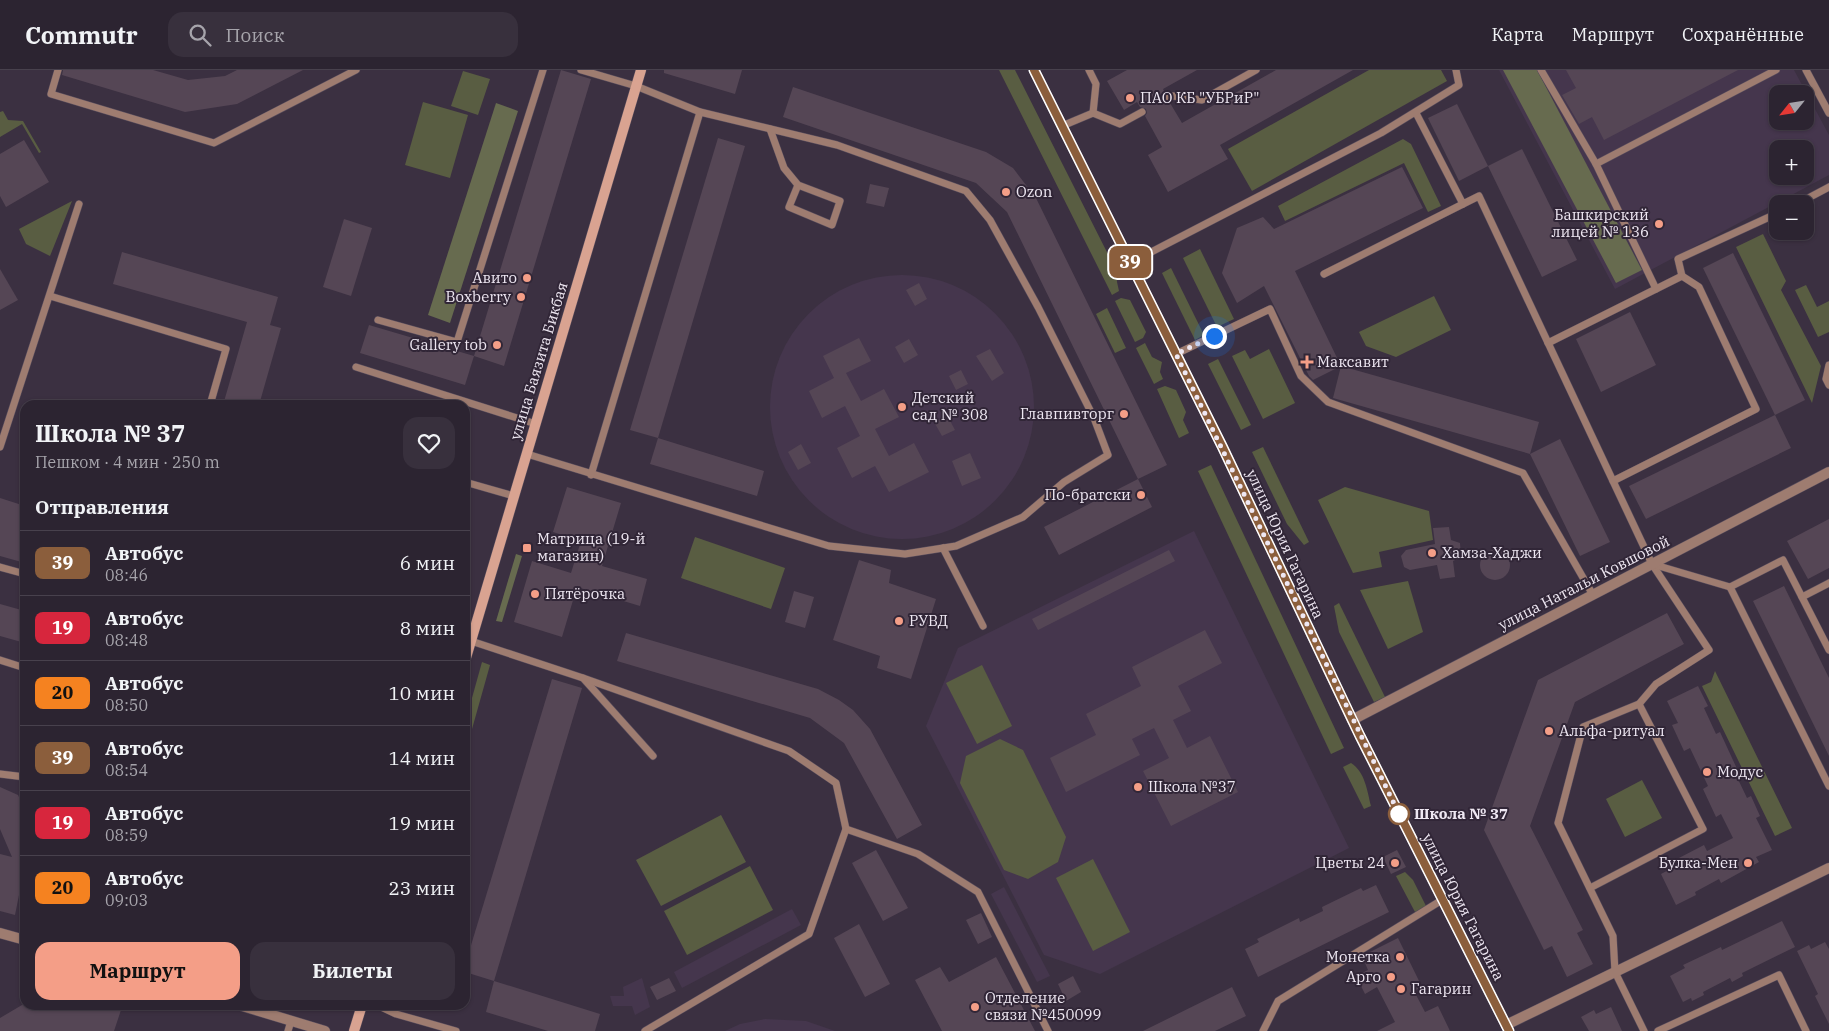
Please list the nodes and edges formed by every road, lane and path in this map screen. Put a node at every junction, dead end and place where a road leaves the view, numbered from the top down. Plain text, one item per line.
1 (58, 70) edge
2 (356, 70) edge
3 (543, 70) edge
4 (581, 70) edge
5 (641, 70) edge
6 (1034, 70) edge
7 (1089, 70) edge
8 (1256, 70) edge
9 (1456, 70) edge
10 (1541, 70) edge
11 (1776, 70) edge
12 (1806, 70) edge
13 (636, 86) junction
14 (1168, 98) dead end
15 (700, 112) junction
16 (1142, 112) dead end
17 (1093, 113) junction
18 (1416, 113) junction
19 (1829, 113) edge
20 (1062, 126) junction
21 (770, 128) junction
22 (1596, 164) junction
23 (798, 185) junction
24 (1829, 187) edge
25 (1813, 195) edge
26 (79, 204) dead end
27 (1463, 204) junction
28 (1769, 217) edge
29 (1130, 263) junction
30 (1324, 274) dead end
31 (1682, 276) junction
32 (1656, 289) junction
33 (50, 296) junction
34 (378, 320) dead end
35 (1548, 343) junction
36 (1176, 354) junction
37 (1829, 365) edge
38 (356, 367) dead end
39 (1829, 385) edge
40 (211, 400) edge
41 (460, 400) edge
42 (470, 403) edge
43 (536, 424) junction
44 (0, 447) edge
45 (527, 454) junction
46 (1829, 472) edge
47 (591, 475) junction
48 (1613, 481) junction
49 (470, 483) edge
50 (514, 496) junction
51 (943, 548) junction
52 (1652, 564) junction
53 (0, 567) edge
54 (20, 573) edge
55 (1829, 583) edge
56 (1730, 587) junction
57 (1593, 595) junction
58 (1802, 597) junction
59 (983, 626) dead end
60 (471, 641) junction
61 (470, 644) edge
62 (1829, 650) edge
63 (0, 660) edge
64 (20, 666) edge
65 (583, 678) junction
66 (1639, 704) junction
67 (1352, 720) junction
68 (653, 756) dead end
69 (0, 774) edge
70 (20, 776) edge
71 (1829, 786) edge
72 (846, 829) junction
73 (1828, 871) edge
74 (1590, 888) junction
75 (1442, 900) junction
76 (0, 933) edge
77 (20, 939) edge
78 (1615, 972) junction
79 (251, 1010) edge
80 (360, 1010) edge
81 (388, 1010) edge
82 (289, 1026) edge
83 (1505, 1029) edge
84 (325, 1031) edge
85 (354, 1031) edge
86 (456, 1031) edge
87 (645, 1031) edge
88 (1048, 1031) edge
89 (1264, 1031) edge
90 (1644, 1031) edge
91 (1658, 1031) edge
92 (1806, 1031) edge

1 - 2 lane
3 - 34 lane
4 - 13 lane
5 - 13 main road, улица Баязита Бикбая
6 - 20 main road, улица Юрия Гагарина
7 - 17 lane
8 - 14 lane
9 - 18 lane
10 - 22 lane
11 - 22 lane
12 - 19 lane
13 - 15 lane
13 - 43 main road, улица Баязита Бикбая
15 - 21 lane
15 - 47 lane
16 - 17 lane
17 - 20 lane
18 - 27 lane
18 - 29 lane
20 - 29 main road, улица Юрия Гагарина
21 - 23 lane
21 - 51 lane
22 - 32 lane
23 - 23 lane
24 - 25 lane
26 - 33 lane
27 - 30 lane
27 - 35 lane
28 - 31 lane
29 - 36 main road, улица Юрия Гагарина
31 - 32 lane
31 - 48 lane
32 - 35 lane
33 - 40 lane
33 - 44 lane
35 - 48 lane
36 - 57 lane
36 - 67 main road, улица Юрия Гагарина
37 - 39 lane
38 - 41 lane
42 - 43 lane
43 - 45 main road, улица Баязита Бикбая
45 - 47 lane
45 - 50 main road, улица Баязита Бикбая
46 - 52 street, улица Натальи Ковшовой
47 - 51 lane
48 - 52 lane
49 - 50 lane
50 - 60 main road, улица Баязита Бикбая
51 - 59 lane
52 - 56 lane
52 - 57 street, улица Натальи Ковшовой
52 - 66 lane
53 - 54 lane
55 - 58 lane
56 - 58 lane
56 - 71 lane
57 - 67 street, улица Натальи Ковшовой
58 - 62 lane
60 - 61 main road, улица Баязита Бикбая
60 - 65 lane
63 - 64 lane
65 - 68 lane
65 - 72 lane
66 - 74 lane
66 - 74 lane
67 - 75 main road, улица Юрия Гагарина
69 - 70 lane
72 - 87 lane
72 - 88 lane
73 - 78 street
74 - 78 lane
75 - 83 main road, улица Юрия Гагарина
75 - 89 lane
76 - 77 street
78 - 83 street
78 - 90 lane
79 - 82 street
80 - 85 main road
81 - 86 lane
82 - 84 street
91 - 92 lane

